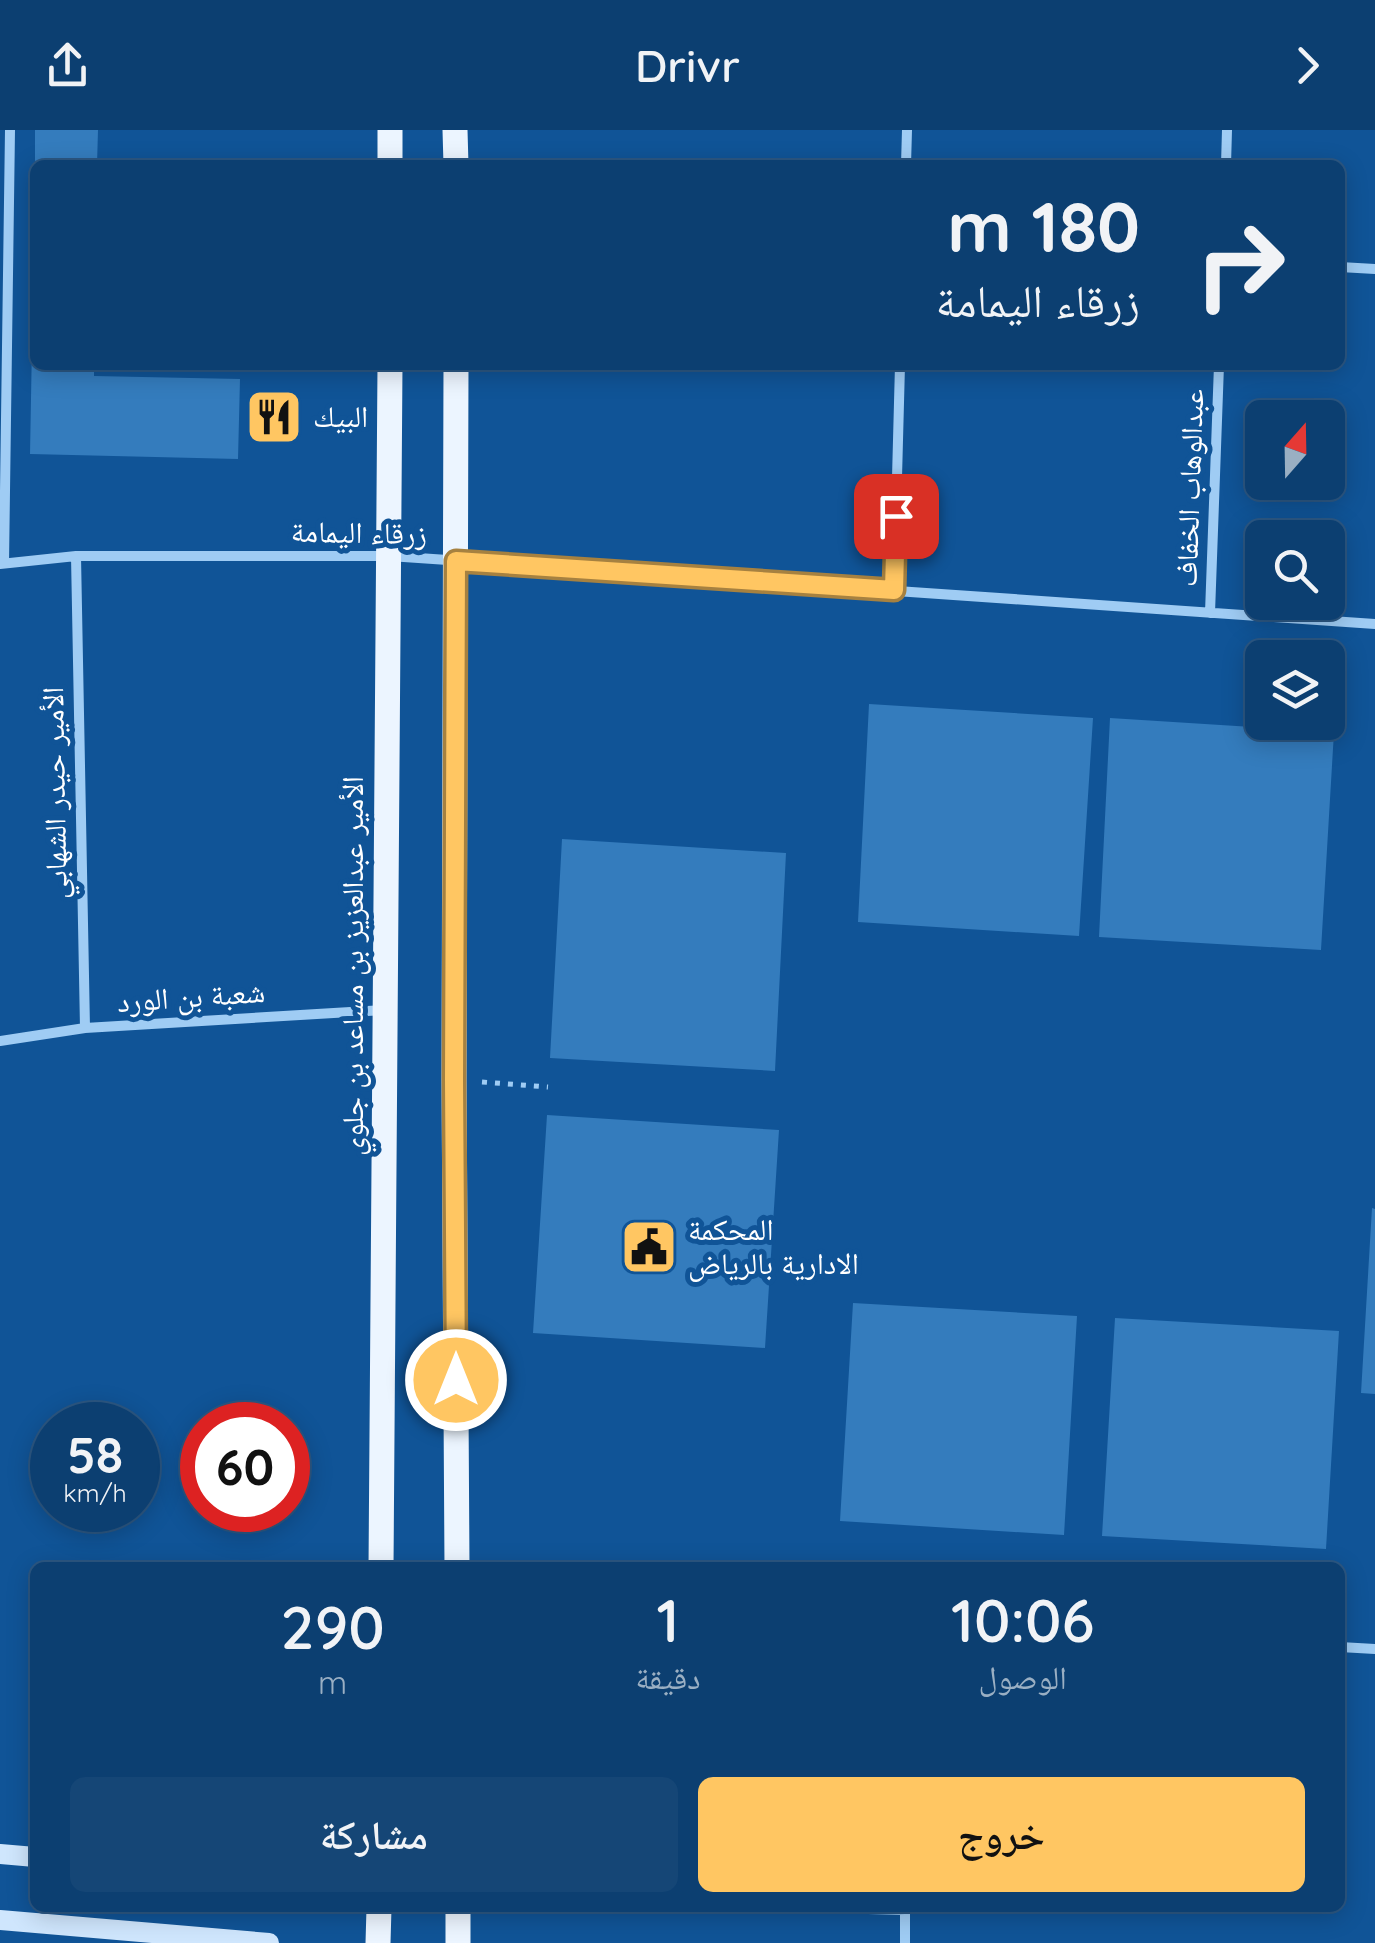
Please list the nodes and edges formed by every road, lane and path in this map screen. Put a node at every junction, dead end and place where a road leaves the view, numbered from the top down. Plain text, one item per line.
1 (10, 130) edge
2 (390, 130) edge
3 (456, 130) edge
4 (907, 130) edge
5 (1227, 130) edge
6 (390, 160) edge
7 (456, 160) edge
8 (906, 160) edge
9 (1226, 160) edge
10 (4, 263) edge
11 (1345, 267) edge
12 (1375, 269) edge
13 (390, 370) edge
14 (456, 370) edge
15 (900, 370) edge
16 (1219, 370) edge
17 (76, 556) junction
18 (390, 556) junction
19 (456, 561) junction
20 (2, 564) edge
21 (894, 590) junction
22 (1210, 612) junction
23 (1375, 624) edge
24 (385, 1010) junction
25 (84, 1028) junction
26 (0, 1041) edge
27 (454, 1080) junction
28 (548, 1087) dead end
29 (381, 1562) edge
30 (457, 1562) edge
31 (1345, 1647) edge
32 (1375, 1649) edge
33 (0, 1854) edge
34 (30, 1857) edge
35 (379, 1912) edge
36 (458, 1912) edge
37 (905, 1912) edge
38 (0, 1920) edge
39 (104, 1936) edge
40 (269, 1943) edge
41 (378, 1943) edge
42 (458, 1943) edge
43 (905, 1943) edge

1 - 10 street
2 - 6 main road
3 - 7 main road
4 - 8 street
5 - 9 street
10 - 20 street
11 - 12 street
13 - 18 main road, الأمير عبدالعزيز بن مساعد بن جلوي
14 - 19 main road
15 - 21 street
16 - 22 street, عبدالوهاب الخفاف
17 - 18 street, زرقاء اليمامة
17 - 20 street, زرقاء اليمامة
17 - 25 street, الأمير حيدر الشهابي
18 - 19 street, زرقاء اليمامة
18 - 24 main road, الأمير عبدالعزيز بن مساعد بن جلوي
19 - 21 street, زرقاء اليمامة
19 - 27 main road
21 - 22 street, زرقاء اليمامة
22 - 23 street, زرقاء اليمامة
24 - 25 street, شعبة بن الورد
24 - 29 main road, الأمير عبدالعزيز بن مساعد بن جلوي
25 - 26 street, شعبة بن الورد
27 - 28 path
27 - 30 main road
31 - 32 street
33 - 34 street
35 - 41 main road
36 - 42 main road
37 - 43 street
38 - 39 street
39 - 40 street

